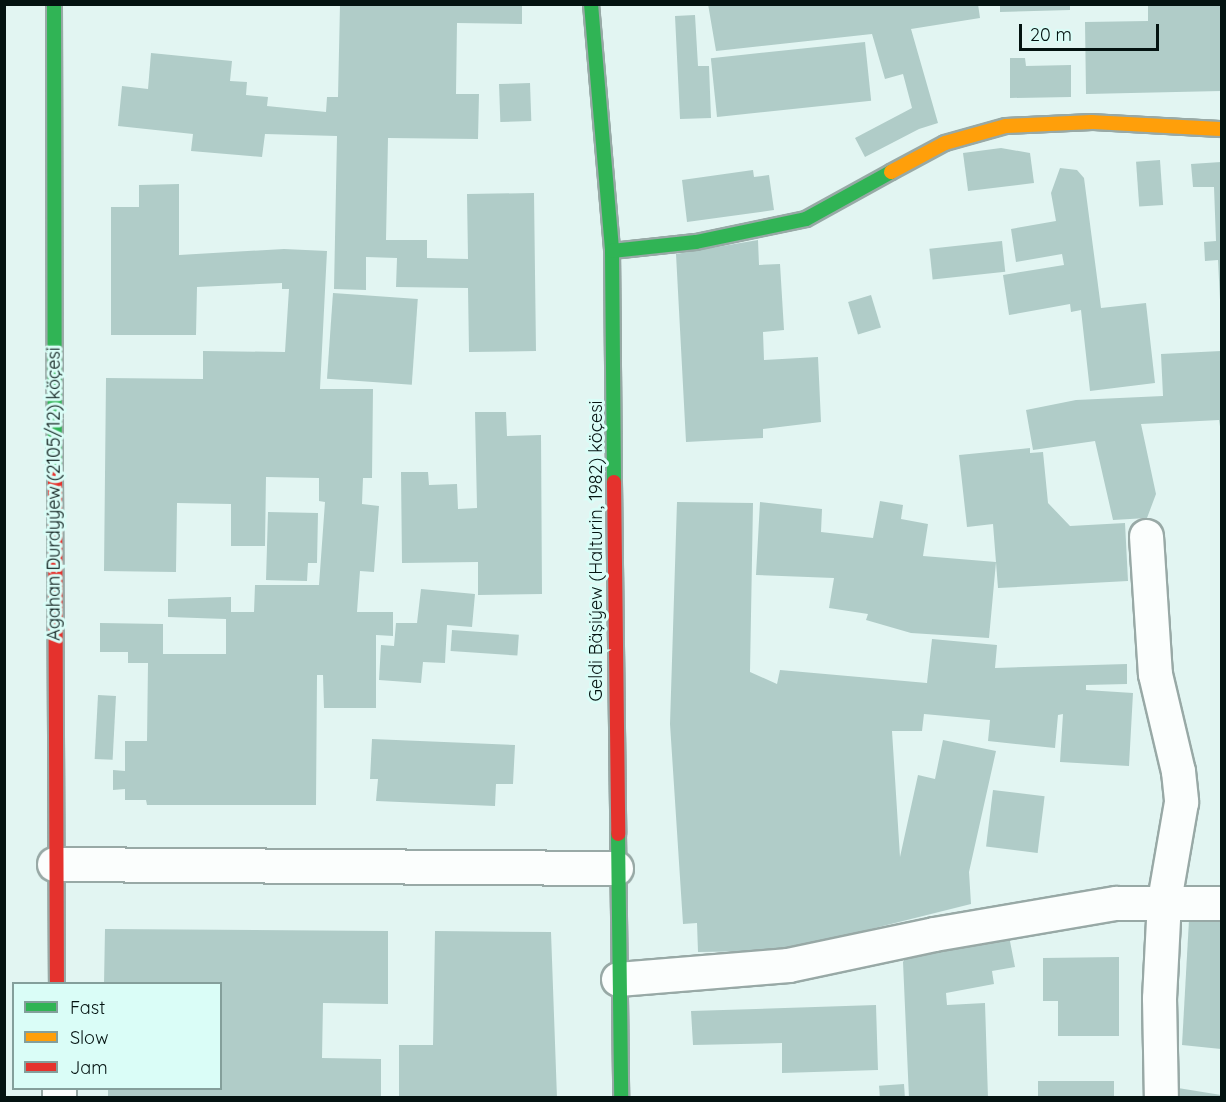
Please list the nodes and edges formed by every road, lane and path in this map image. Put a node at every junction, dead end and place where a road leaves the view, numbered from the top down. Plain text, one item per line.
1 (54, 4) edge
2 (591, 4) edge
3 (1221, 129) edge
4 (612, 250) junction
5 (1146, 536) dead end
6 (54, 864) junction
7 (616, 868) junction
8 (1164, 900) junction
9 (1221, 903) edge
10 (618, 979) junction
11 (57, 982) edge
12 (621, 1098) edge
13 (1161, 1098) edge

1 - 6 street, Agahan Durdyýew (2105/12) köçesi
2 - 4 street, Geldi Bäşiýew (Halturin, 1982) köçesi
3 - 4 street
4 - 7 street, Geldi Bäşiýew (Halturin, 1982) köçesi
5 - 8 street
6 - 7 street
6 - 11 street, Agahan Durdyýew (2105/12) köçesi
7 - 10 street, Geldi Bäşiýew (Halturin, 1982) köçesi
8 - 9 street
8 - 10 street
8 - 13 street
10 - 12 street, Geldi Bäşiýew (Halturin, 1982) köçesi

